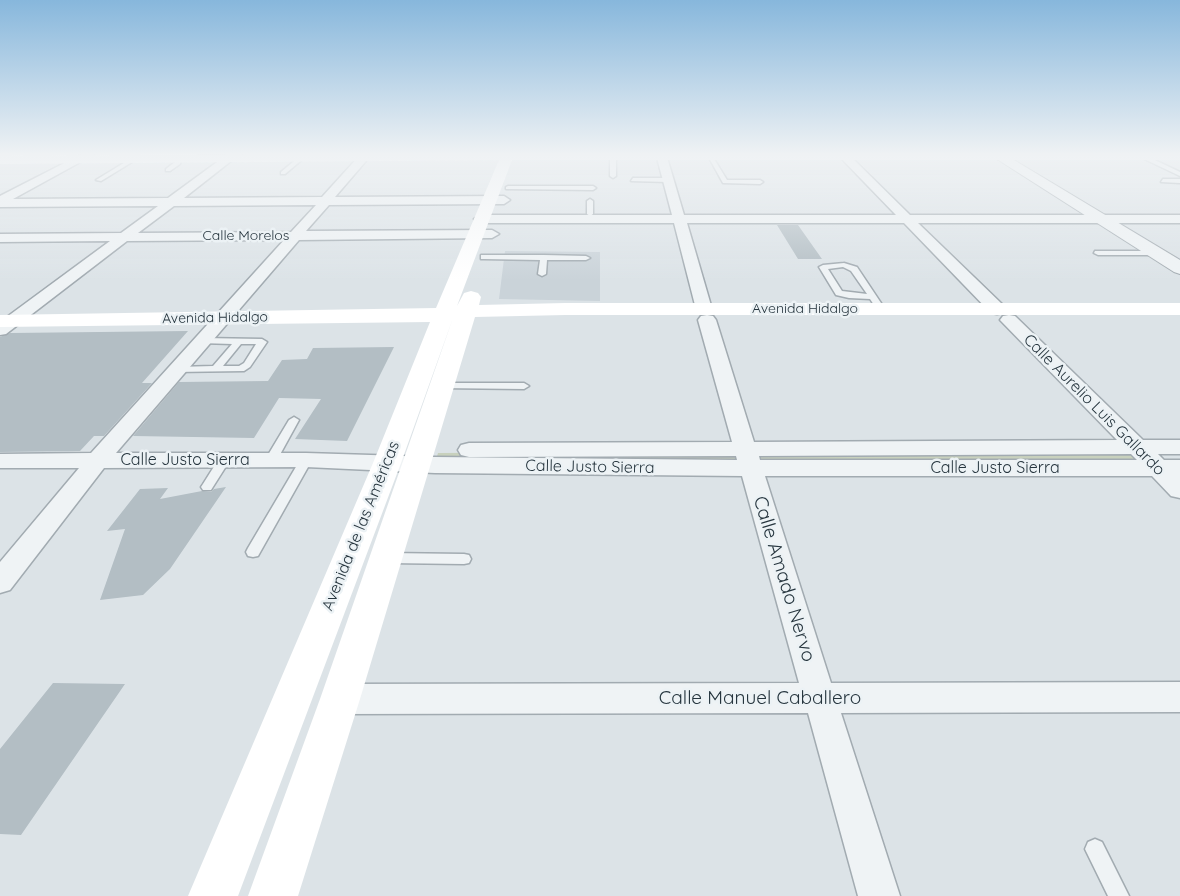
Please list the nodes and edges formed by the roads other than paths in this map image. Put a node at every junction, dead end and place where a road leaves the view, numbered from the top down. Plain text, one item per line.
1 (12, 196) edge
2 (180, 196) edge
3 (330, 196) edge
4 (490, 196) edge
5 (499, 196) edge
6 (564, 196) edge
7 (672, 196) edge
8 (883, 196) edge
9 (1073, 196) edge
10 (488, 200) junction
11 (325, 201) junction
12 (0, 202) edge
13 (172, 202) junction
14 (1180, 212) edge
15 (492, 215) junction
16 (1105, 215) junction
17 (678, 216) junction
18 (903, 216) junction
19 (1180, 218) edge
20 (294, 236) junction
21 (124, 237) junction
22 (0, 238) edge
23 (1098, 253) dead end
24 (1156, 253) junction
25 (1180, 254) edge
26 (484, 257) junction
27 (544, 258) junction
28 (586, 258) dead end
29 (1180, 268) edge
30 (542, 274) dead end
31 (877, 303) junction
32 (1180, 309) edge
33 (705, 314) junction
34 (1003, 315) junction
35 (450, 316) junction
36 (223, 318) junction
37 (1180, 320) edge
38 (4, 324) edge
39 (203, 341) junction
40 (238, 341) junction
41 (178, 370) junction
42 (216, 370) junction
43 (442, 386) junction
44 (524, 386) dead end
45 (294, 420) dead end
46 (1136, 447) junction
47 (1180, 447) edge
48 (404, 457) junction
49 (748, 458) junction
50 (98, 460) junction
51 (224, 460) junction
52 (271, 460) junction
53 (306, 460) junction
54 (0, 461) edge
55 (1169, 468) edge
56 (207, 487) dead end
57 (1180, 490) edge
58 (253, 552) dead end
59 (386, 558) junction
60 (464, 559) dead end
61 (0, 582) edge
62 (1180, 697) edge
63 (820, 698) junction
64 (340, 699) junction
65 (1095, 849) dead end
66 (214, 896) edge
67 (273, 896) edge
68 (879, 896) edge
69 (1119, 896) edge

1 - 12 street
2 - 13 street
3 - 11 street
4 - 10 main road, Avenida de las Américas
5 - 15 main road, Avenida de las Américas
6 - 15 lane
7 - 17 street, Calle Amado Nervo
8 - 18 street, Calle Aurelio Luis Gallardo
9 - 16 street
10 - 11 street
10 - 15 main road, Avenida de las Américas
11 - 13 street
11 - 20 street
12 - 13 street
13 - 21 street
14 - 16 street
15 - 17 street
15 - 17 street
15 - 20 street, Calle Morelos
15 - 26 main road, Avenida de las Américas
15 - 35 main road, Avenida de las Américas
16 - 18 street
16 - 19 street
16 - 24 street
16 - 25 street
17 - 18 street
17 - 33 street, Calle Amado Nervo
18 - 34 street, Calle Aurelio Luis Gallardo
20 - 21 street, Calle Morelos
20 - 36 street
21 - 22 street, Calle Morelos
21 - 38 street
23 - 24 lane
24 - 29 street
26 - 27 lane
26 - 35 main road, Avenida de las Américas
27 - 28 lane
27 - 30 lane
31 - 31 lane
31 - 33 main road, Avenida Hidalgo
31 - 34 main road, Avenida Hidalgo
32 - 34 main road, Avenida Hidalgo
33 - 34 main road, Avenida Hidalgo
33 - 35 main road, Avenida Hidalgo
33 - 49 street, Calle Amado Nervo
34 - 37 main road, Avenida Hidalgo
34 - 46 street, Calle Aurelio Luis Gallardo
35 - 36 main road, Avenida Hidalgo
35 - 43 main road, Avenida de las Américas
35 - 48 main road, Avenida de las Américas
36 - 38 main road, Avenida Hidalgo
36 - 39 street
39 - 40 lane
39 - 41 street
40 - 42 lane
40 - 42 lane
41 - 42 lane
41 - 50 street
43 - 44 lane
43 - 48 main road, Avenida de las Américas
45 - 52 lane
46 - 47 street, Calle Justo Sierra
46 - 49 street, Calle Justo Sierra
46 - 55 street, Calle Aurelio Luis Gallardo
48 - 49 street, Calle Justo Sierra
48 - 53 street, Calle Justo Sierra
48 - 59 main road, Avenida de las Américas
48 - 66 main road, Avenida de las Américas
49 - 55 street, Calle Justo Sierra
49 - 63 street, Calle Amado Nervo
50 - 51 street, Calle Justo Sierra
50 - 54 street, Calle Justo Sierra
50 - 61 street
51 - 52 street, Calle Justo Sierra
51 - 56 lane
52 - 53 street, Calle Justo Sierra
53 - 58 lane
55 - 57 street, Calle Aurelio Luis Gallardo
59 - 60 lane
59 - 64 main road, Avenida de las Américas
62 - 63 street, Calle Manuel Caballero
63 - 64 street, Calle Manuel Caballero
63 - 68 street, Calle Amado Nervo
64 - 67 main road, Avenida de las Américas
65 - 69 lane

